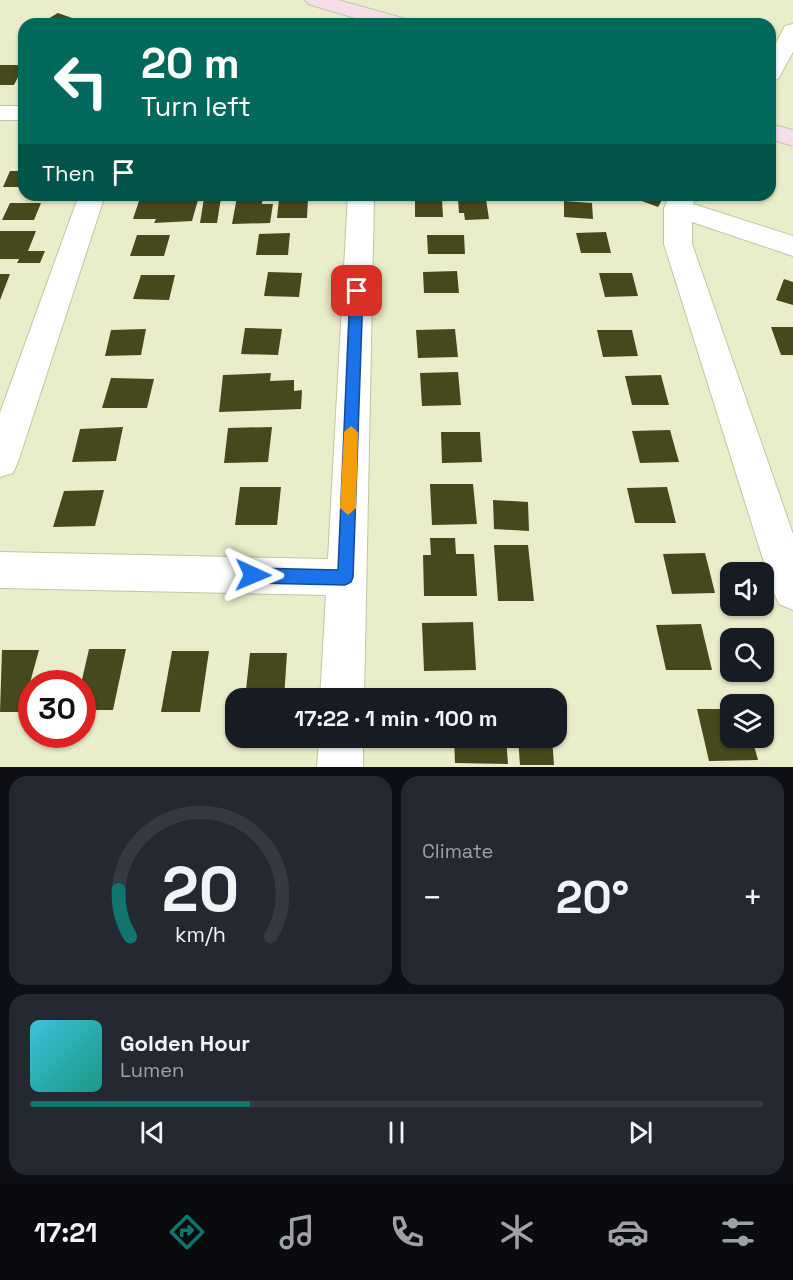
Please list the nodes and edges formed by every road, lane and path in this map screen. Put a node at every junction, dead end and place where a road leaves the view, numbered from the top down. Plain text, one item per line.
1 (315, 0) edge
2 (377, 18) edge
3 (793, 31) edge
4 (776, 63) edge
5 (0, 113) edge
6 (18, 113) edge
7 (776, 134) edge
8 (793, 138) edge
9 (90, 201) edge
10 (361, 201) edge
11 (680, 202) edge
12 (793, 246) edge
13 (0, 462) edge
14 (787, 555) edge
15 (0, 570) edge
16 (345, 577) junction
17 (793, 591) edge
18 (342, 688) edge
19 (341, 748) edge
20 (340, 767) edge

1 - 2 street
3 - 4 street
5 - 6 street
7 - 8 street
9 - 13 street
10 - 16 street
11 - 12 street
11 - 14 street
14 - 17 street
15 - 16 street
16 - 18 street
19 - 20 street

